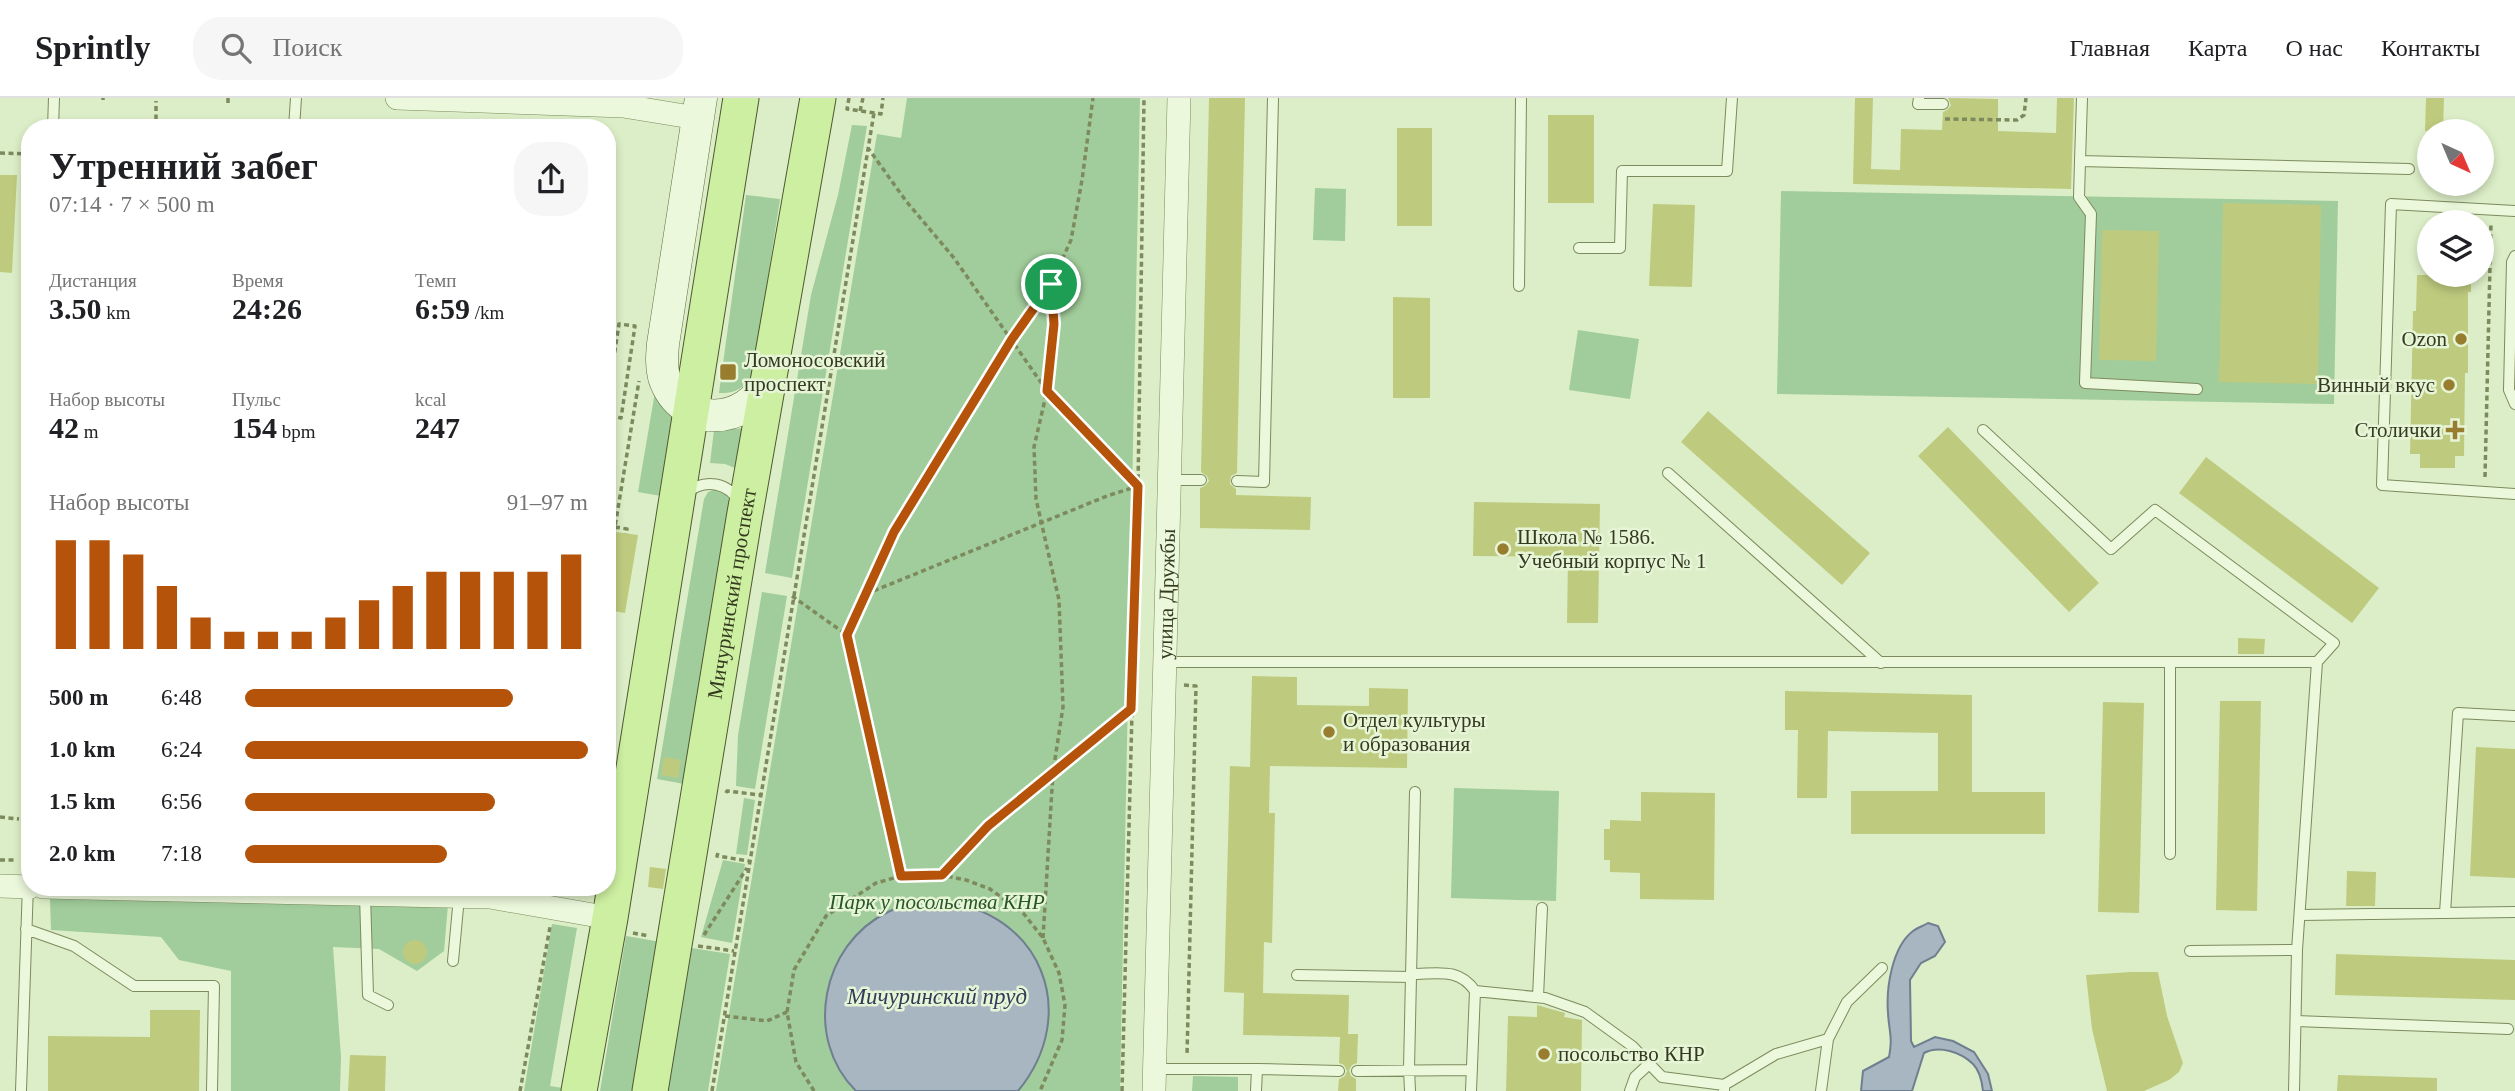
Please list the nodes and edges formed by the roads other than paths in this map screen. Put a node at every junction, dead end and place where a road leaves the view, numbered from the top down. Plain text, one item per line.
1 (54, 98) edge
2 (296, 98) edge
3 (397, 98) edge
4 (741, 98) edge
5 (818, 98) edge
6 (1179, 98) edge
7 (1273, 98) edge
8 (1521, 98) edge
9 (1732, 98) edge
10 (2082, 98) edge
11 (1919, 101) edge
12 (1943, 104) dead end
13 (699, 108) edge
14 (53, 119) edge
15 (295, 119) edge
16 (2080, 161) junction
17 (2409, 169) dead end
18 (2515, 211) edge
19 (1579, 248) dead end
20 (2515, 256) edge
21 (1520, 286) dead end
22 (769, 378) junction
23 (2197, 389) dead end
24 (2515, 404) edge
25 (692, 410) junction
26 (1983, 430) dead end
27 (1668, 473) dead end
28 (1169, 480) junction
29 (1200, 480) dead end
30 (1237, 481) dead end
31 (2515, 494) edge
32 (676, 508) junction
33 (744, 519) junction
34 (2317, 662) junction
35 (1881, 663) junction
36 (2170, 663) junction
37 (1164, 673) junction
38 (2515, 716) edge
39 (1415, 792) dead end
40 (2170, 854) dead end
41 (0, 886) edge
42 (21, 887) edge
43 (32, 896) edge
44 (365, 896) edge
45 (412, 896) edge
46 (465, 896) edge
47 (506, 896) edge
48 (459, 897) junction
49 (1542, 908) dead end
50 (2515, 912) edge
51 (2445, 913) junction
52 (2300, 915) junction
53 (615, 925) junction
54 (26, 929) junction
55 (2297, 950) junction
56 (2190, 951) dead end
57 (453, 961) dead end
58 (1882, 968) dead end
59 (1297, 975) dead end
60 (1411, 976) junction
61 (1475, 990) junction
62 (1538, 997) junction
63 (388, 1005) dead end
64 (2296, 1021) junction
65 (2508, 1029) dead end
66 (1828, 1039) junction
67 (1649, 1064) junction
68 (1257, 1069) junction
69 (1409, 1069) junction
70 (1472, 1069) junction
71 (1339, 1071) dead end
72 (1357, 1071) dead end
73 (1154, 1080) edge
74 (1724, 1088) edge
75 (21, 1091) edge
76 (212, 1091) edge
77 (579, 1091) edge
78 (650, 1091) edge
79 (1256, 1091) edge
80 (1410, 1091) edge
81 (1471, 1091) edge
82 (1630, 1091) edge
83 (1821, 1091) edge
84 (2294, 1091) edge

1 - 14 lane
2 - 15 lane
3 - 13 street
4 - 25 main road
5 - 22 main road, Мичуринский проспект
6 - 28 street, улица Дружбы
7 - 30 lane
8 - 21 lane
9 - 19 lane
10 - 16 lane
11 - 12 lane
13 - 25 main road
16 - 17 lane
16 - 23 lane
18 - 31 lane
20 - 24 lane
22 - 25 main road
22 - 33 main road, Мичуринский проспект
25 - 32 main road
26 - 34 lane
27 - 35 lane
28 - 29 lane
28 - 37 street, улица Дружбы
32 - 33 lane
32 - 53 main road
33 - 78 main road, Мичуринский проспект
34 - 36 lane
34 - 52 lane
35 - 36 lane
35 - 37 lane
36 - 40 lane
37 - 73 street, улица Дружбы
38 - 51 lane
39 - 60 lane
41 - 42 street
43 - 54 lane
44 - 63 lane
45 - 48 street
46 - 48 street
47 - 53 street
48 - 57 lane
49 - 62 lane
50 - 51 lane
51 - 52 lane
52 - 55 lane
53 - 77 main road
54 - 75 lane
54 - 76 lane
55 - 56 lane
55 - 64 lane
58 - 66 lane
59 - 60 lane
60 - 61 lane
60 - 69 lane
61 - 62 lane
61 - 70 lane
62 - 67 lane
64 - 65 lane
64 - 84 lane
66 - 74 lane
66 - 83 lane
67 - 74 lane
67 - 82 lane
68 - 71 lane
68 - 73 lane
68 - 79 lane
69 - 70 lane
69 - 72 lane
69 - 80 lane
70 - 81 lane

